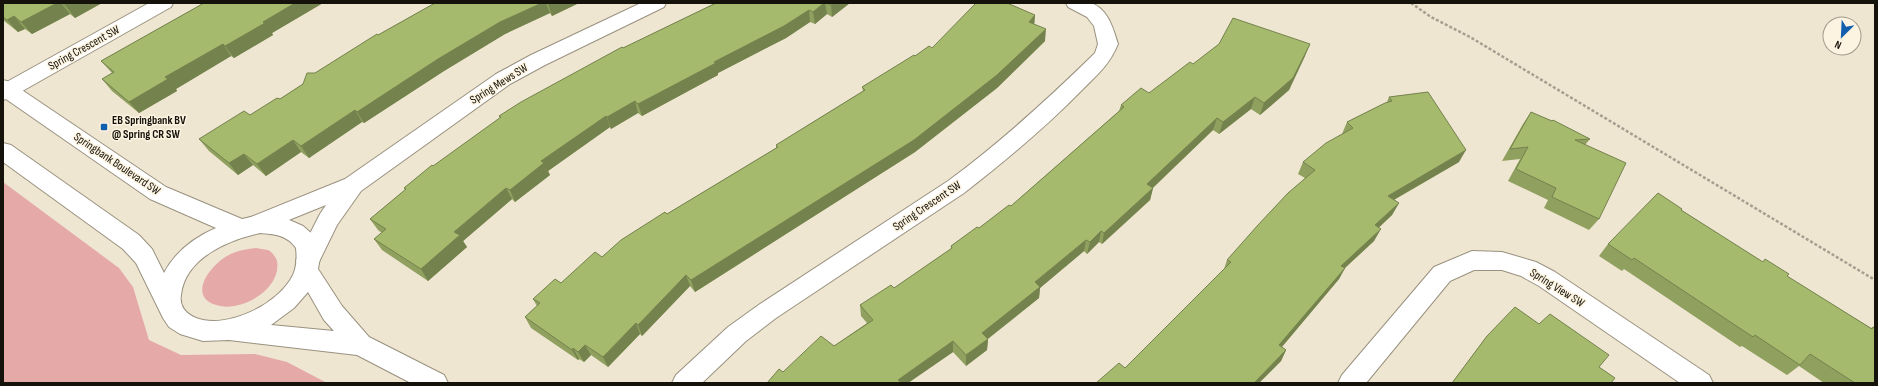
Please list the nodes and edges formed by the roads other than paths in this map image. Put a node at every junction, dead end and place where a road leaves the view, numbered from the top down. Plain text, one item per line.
1 (164, 3) edge
2 (657, 3) edge
3 (1075, 3) edge
4 (5, 90) edge
5 (3, 151) edge
6 (353, 185) junction
7 (246, 227) junction
8 (308, 266) junction
9 (168, 303) junction
10 (226, 331) junction
11 (360, 345) junction
12 (435, 383) edge
13 (686, 383) edge
14 (1351, 383) edge
15 (1700, 383) edge

1 - 4 street, Spring Crescent SW
2 - 6 street, Spring Mews SW
3 - 13 street, Spring Crescent SW
4 - 7 street, Springbank Boulevard SW
5 - 9 street
6 - 7 street, Spring Mews SW
6 - 8 street, Spring Mews SW
7 - 8 street
7 - 9 street
8 - 10 street
8 - 11 street
9 - 10 street
10 - 11 street
11 - 12 street
14 - 15 street, Spring View SW

